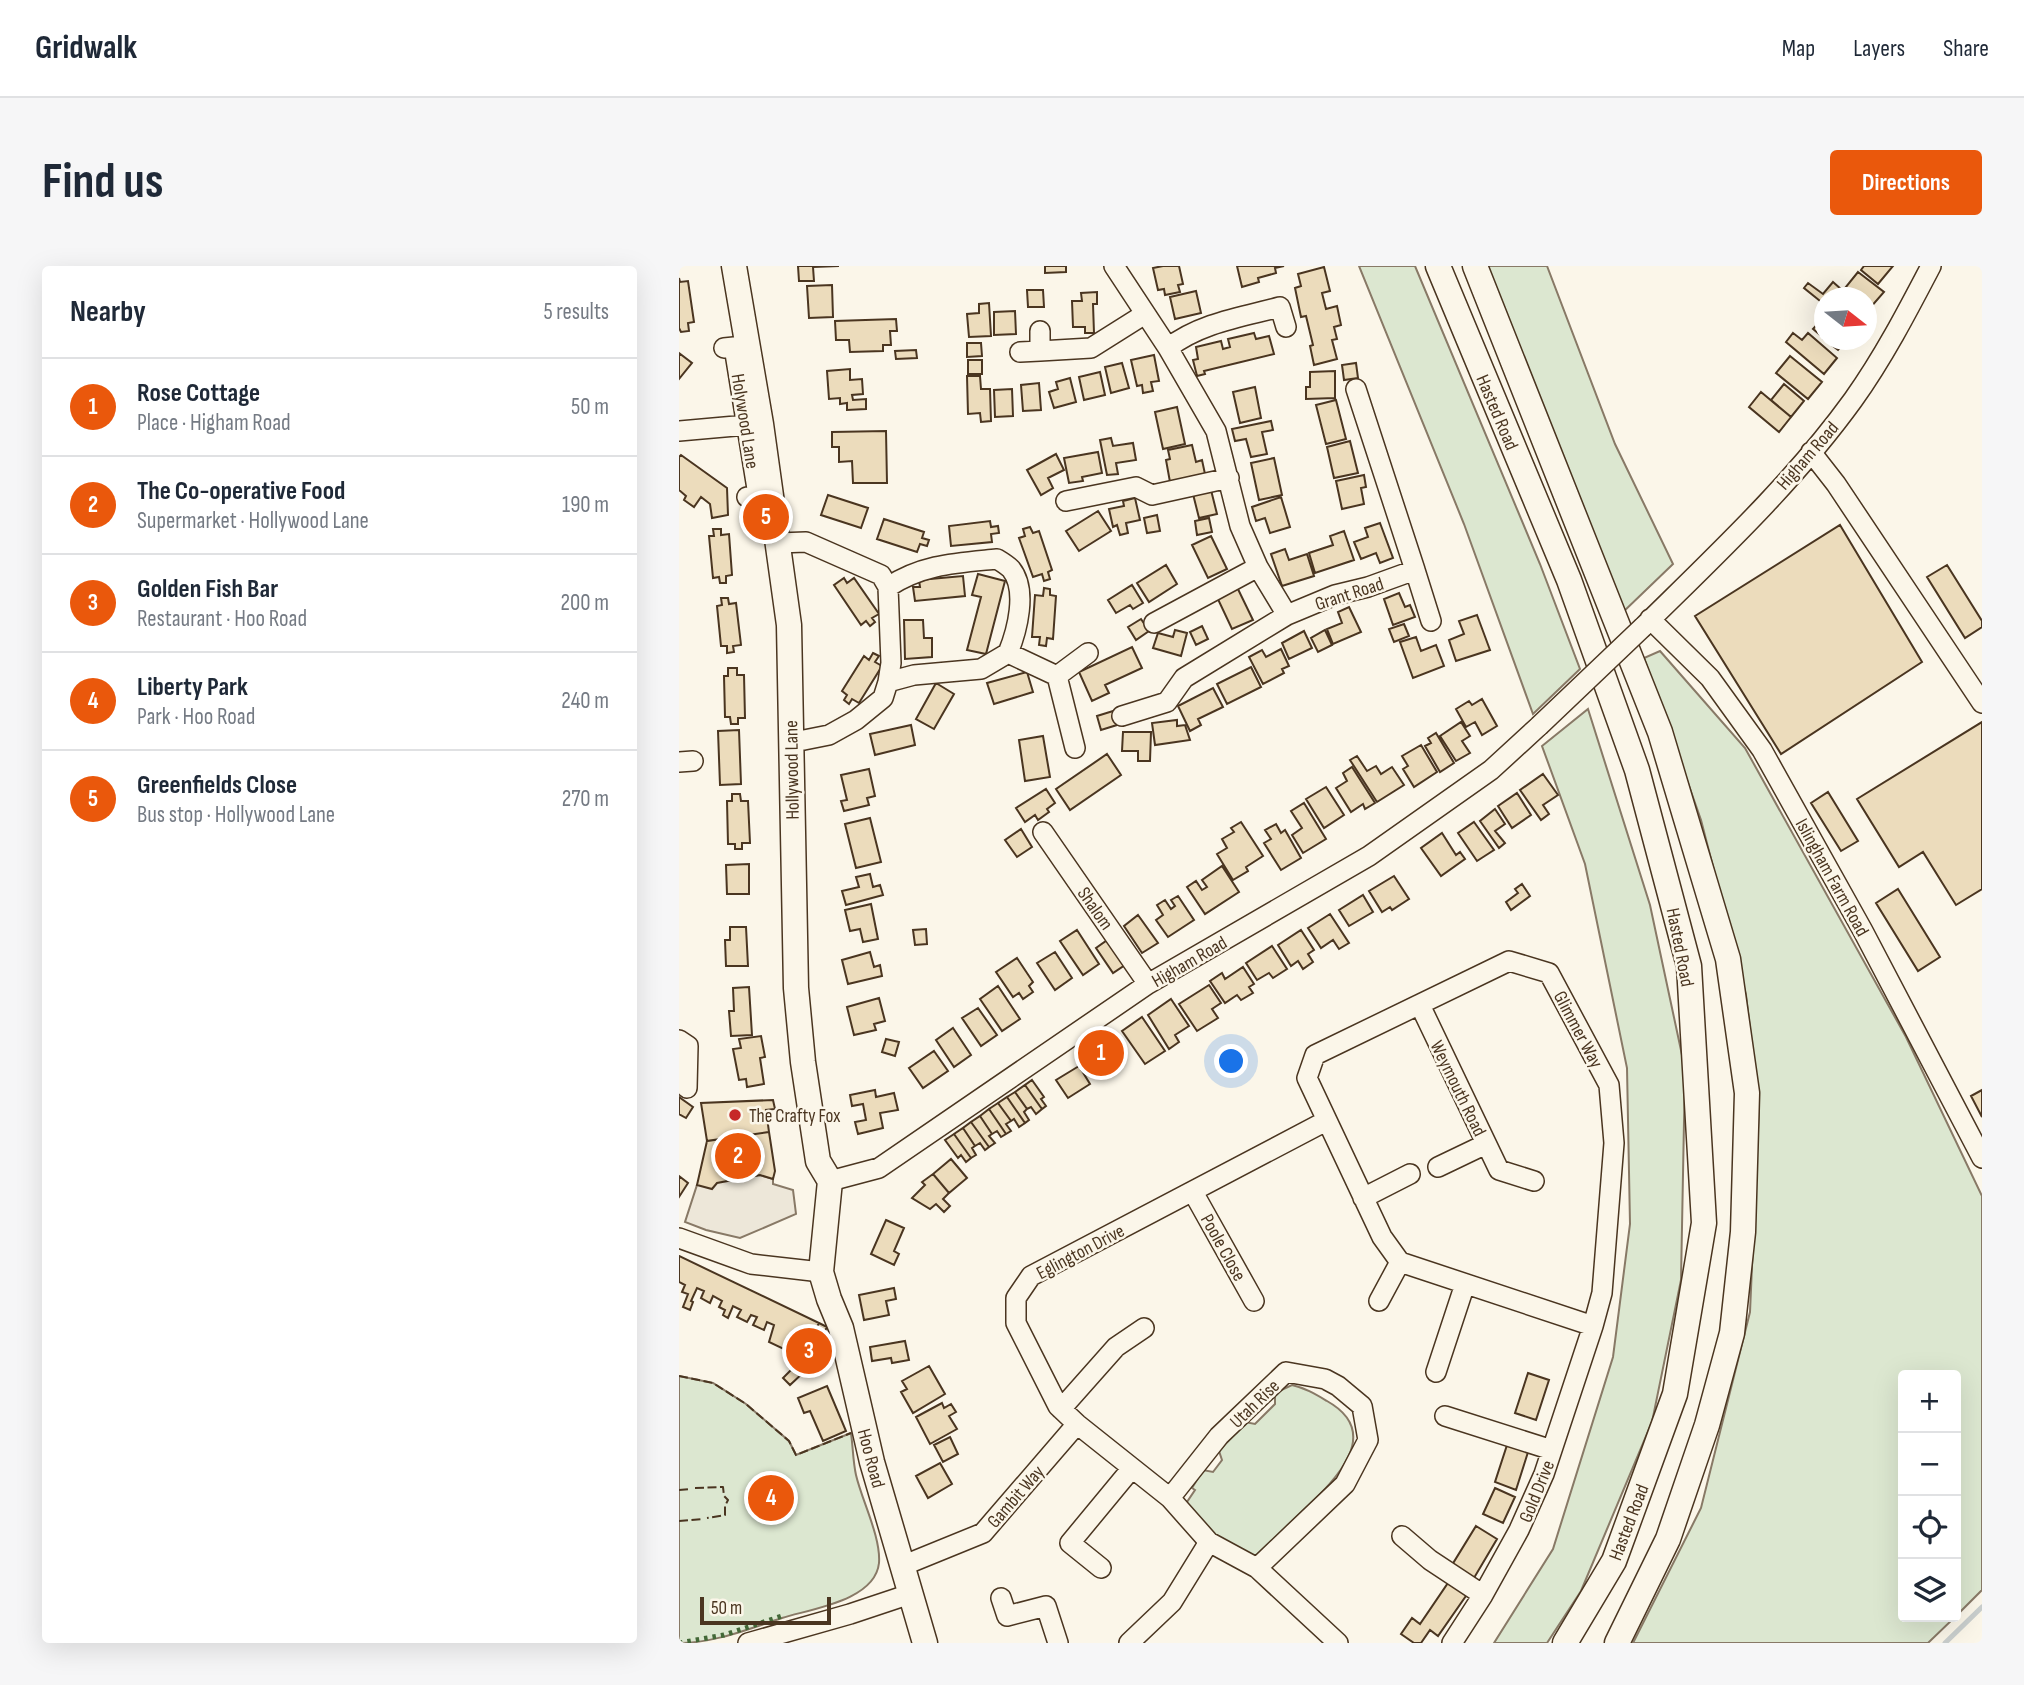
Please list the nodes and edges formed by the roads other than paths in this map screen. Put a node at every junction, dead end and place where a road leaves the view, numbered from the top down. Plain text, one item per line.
1 (734, 266) edge
2 (1114, 266) edge
3 (1438, 266) edge
4 (1475, 266) edge
5 (1931, 266) edge
6 (1145, 314) junction
7 (1286, 327) dead end
8 (724, 348) dead end
9 (1168, 348) junction
10 (1020, 352) dead end
11 (1356, 389) dead end
12 (754, 424) junction
13 (679, 431) edge
14 (1811, 452) junction
15 (1229, 478) junction
16 (747, 496) dead end
17 (1066, 501) dead end
18 (778, 543) junction
19 (1258, 567) junction
20 (1415, 570) junction
21 (888, 587) junction
22 (1287, 615) junction
23 (1431, 621) dead end
24 (1154, 623) dead end
25 (1646, 623) junction
26 (1008, 653) junction
27 (1088, 653) dead end
28 (1057, 676) junction
29 (888, 682) junction
30 (1982, 703) edge
31 (1122, 716) dead end
32 (790, 740) junction
33 (1075, 748) dead end
34 (1044, 832) dead end
35 (1148, 984) junction
36 (1420, 1005) junction
37 (679, 1040) edge
38 (687, 1088) dead end
39 (1326, 1121) junction
40 (1486, 1144) junction
41 (1982, 1158) edge
42 (1438, 1167) dead end
43 (1409, 1174) dead end
44 (830, 1181) junction
45 (1534, 1181) dead end
46 (1193, 1192) junction
47 (1363, 1198) junction
48 (679, 1238) edge
49 (1400, 1262) junction
50 (821, 1272) junction
51 (1465, 1284) junction
52 (1254, 1301) dead end
53 (1379, 1301) dead end
54 (1593, 1326) junction
55 (1145, 1328) dead end
56 (1436, 1372) dead end
57 (1062, 1409) junction
58 (1445, 1416) dead end
59 (1077, 1424) junction
60 (1552, 1450) junction
61 (1132, 1468) junction
62 (1170, 1498) junction
63 (1402, 1536) dead end
64 (1209, 1542) junction
65 (902, 1566) junction
66 (1257, 1567) junction
67 (1101, 1568) dead end
68 (910, 1594) junction
69 (1483, 1595) junction
70 (1001, 1598) dead end
71 (748, 1643) edge
72 (925, 1643) edge
73 (1058, 1643) edge
74 (1129, 1643) edge
75 (1338, 1643) edge
76 (1452, 1643) edge
77 (1565, 1643) edge
78 (1617, 1643) edge

1 - 12 main road, Hollywood Lane
2 - 6 street
3 - 77 main road, Hasted Road
4 - 78 main road, Hasted Road
5 - 14 street, Higham Road
6 - 9 street
6 - 10 street
7 - 9 street
8 - 12 street, Holywood Lane
9 - 15 street
11 - 20 street
12 - 13 street
12 - 16 street, Holywood Lane
12 - 18 main road, Hollywood Lane
14 - 25 street, Higham Road
14 - 30 street
15 - 17 street
15 - 19 street
18 - 21 street
18 - 32 main road, Hollywood Lane
19 - 22 street
19 - 24 street
20 - 22 street, Grant Road
20 - 23 street
21 - 26 street
21 - 29 street
22 - 31 street, Grant Road
25 - 35 street, Higham Road, bridge
25 - 41 street, Islingham Farm Road
26 - 28 street
26 - 29 street
27 - 28 street
28 - 33 street
29 - 32 street
32 - 44 main road, Hollywood Lane
34 - 35 street, Shalom
35 - 44 street, Higham Road
36 - 39 street, Glimmer Way
36 - 40 street, Weymouth Road
36 - 54 street, Glimmer Way
37 - 38 street
39 - 46 street, Eglington Drive
39 - 47 street, Glimmer Way
40 - 42 street
40 - 45 street, Weymouth Road
43 - 47 street
44 - 50 main road, Hollywood Lane
46 - 52 street, Poole Close
46 - 57 street, Eglington Drive
47 - 49 street, Glimmer Way
48 - 50 street
49 - 51 street
49 - 53 street
50 - 65 main road, Hoo Road
51 - 54 street
51 - 56 street
54 - 60 street, Gold Drive
55 - 57 street
57 - 59 street, Eglington Drive
58 - 60 street
59 - 61 street, Eglington Drive
59 - 65 street, Gambit Way
60 - 69 street, Gold Drive
61 - 62 street, Eglington Drive
61 - 67 street
62 - 64 street, Eglington Drive
62 - 66 street, Utah Rise
63 - 69 street
64 - 66 street, Eglington Drive
64 - 74 street
65 - 68 main road, Hoo Road
66 - 75 street
68 - 71 street
68 - 72 main road, Hoo Road
69 - 76 street, Gold Drive
70 - 73 street

